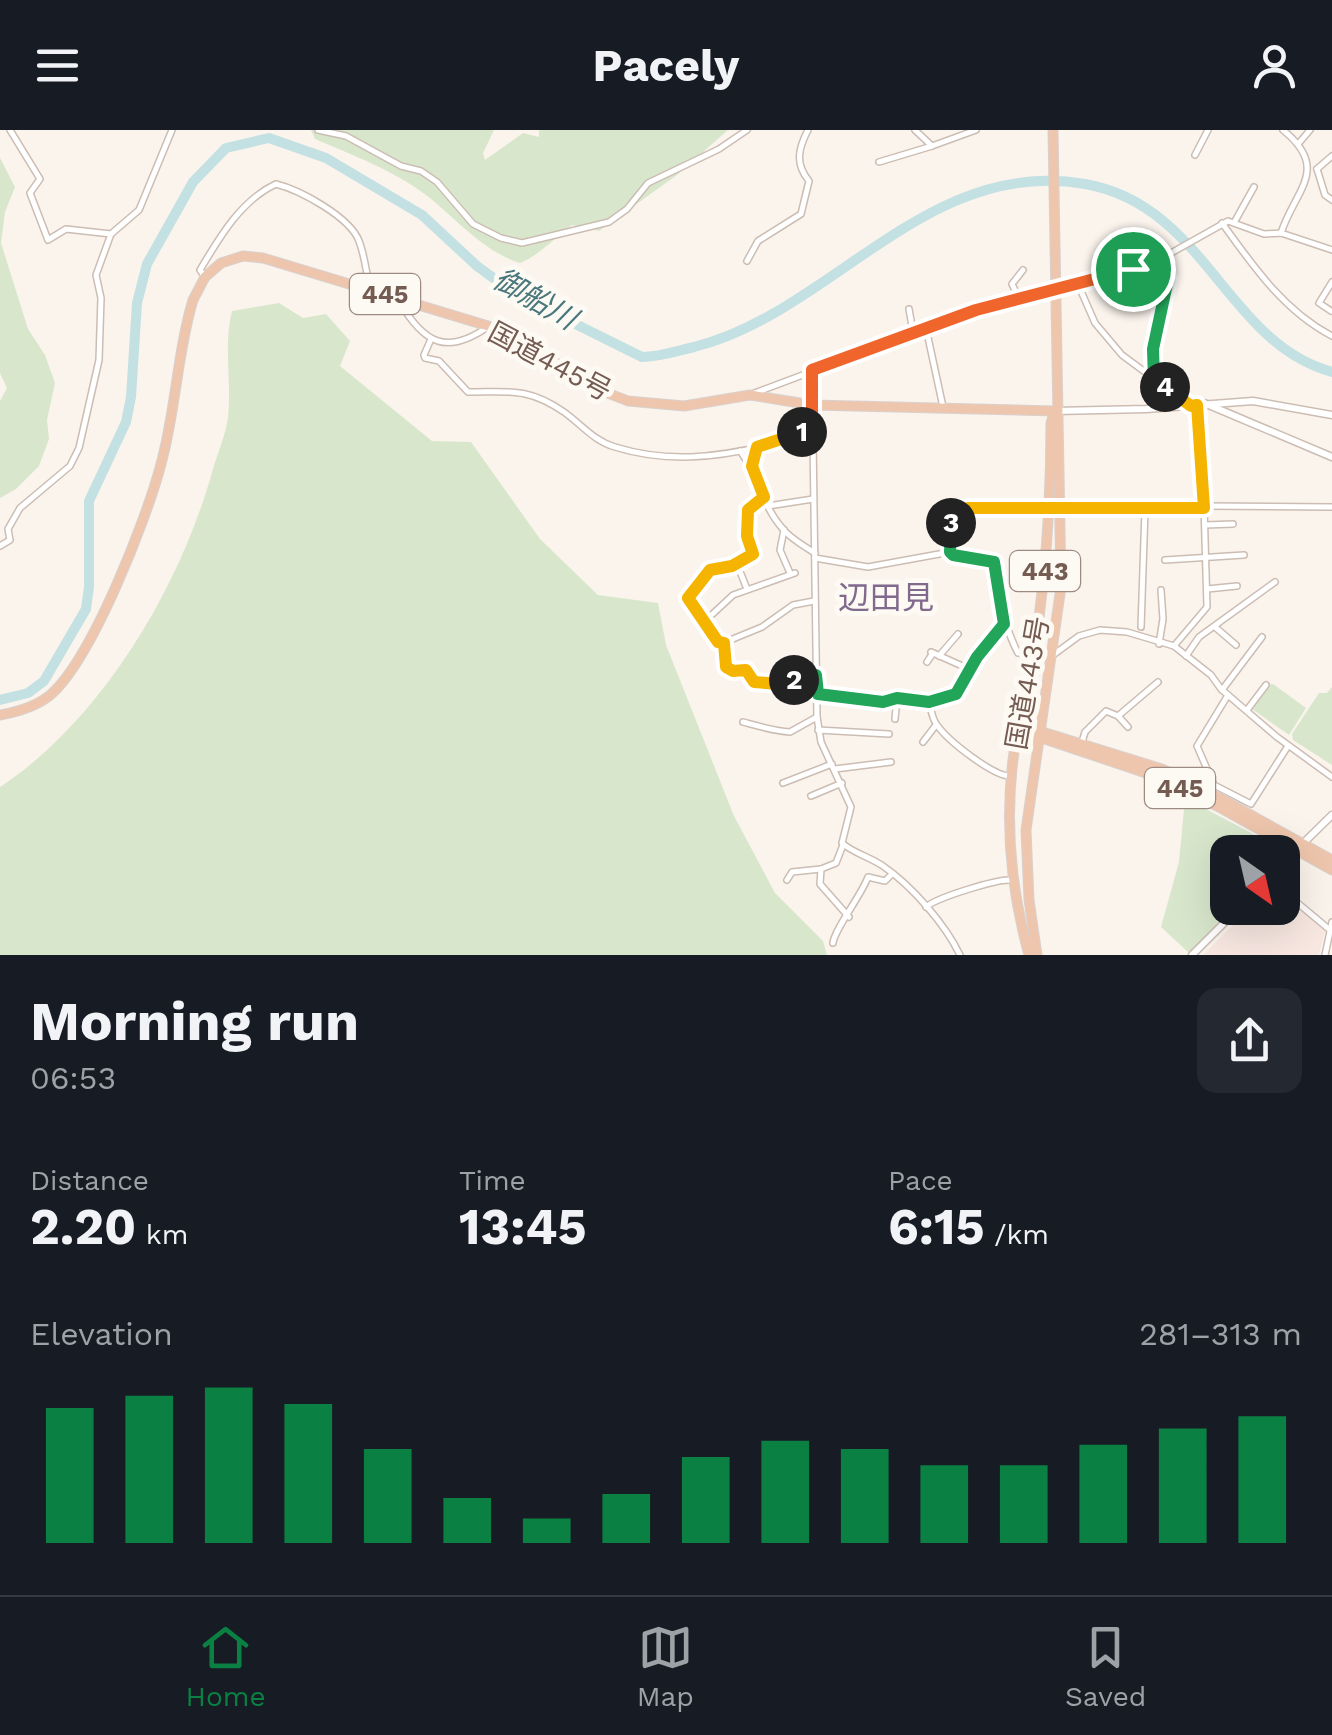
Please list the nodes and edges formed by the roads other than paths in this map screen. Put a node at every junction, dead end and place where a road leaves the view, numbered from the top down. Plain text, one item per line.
1 (10, 130) edge
2 (172, 130) edge
3 (318, 130) edge
4 (747, 130) edge
5 (808, 130) edge
6 (976, 130) edge
7 (1208, 130) edge
8 (1284, 130) edge
9 (1310, 130) edge
10 (918, 131) edge
11 (1053, 134) edge
12 (1299, 143) junction
13 (932, 146) junction
14 (1195, 155) dead end
15 (1332, 156) edge
16 (879, 162) dead end
17 (1306, 167) junction
18 (1317, 170) junction
19 (1254, 187) dead end
20 (1332, 200) edge
21 (1235, 221) junction
22 (1220, 224) junction
23 (1281, 233) junction
24 (111, 234) junction
25 (1332, 250) edge
26 (747, 261) dead end
27 (1142, 268) junction
28 (1023, 270) dead end
29 (205, 276) junction
30 (1077, 282) junction
31 (1332, 282) edge
32 (1056, 286) junction
33 (370, 290) junction
34 (398, 299) junction
35 (1018, 299) junction
36 (909, 308) dead end
37 (1332, 311) edge
38 (489, 326) junction
39 (926, 328) junction
40 (913, 332) junction
41 (1332, 336) edge
42 (431, 339) junction
43 (812, 370) junction
44 (1154, 380) junction
45 (750, 396) junction
46 (1197, 405) junction
47 (812, 406) junction
48 (944, 410) junction
49 (1055, 411) junction
50 (1332, 415) edge
51 (812, 431) junction
52 (757, 447) junction
53 (740, 451) junction
54 (1332, 457) edge
55 (752, 466) junction
56 (764, 497) junction
57 (813, 499) junction
58 (768, 506) junction
59 (1204, 507) junction
60 (1332, 507) edge
61 (1056, 510) junction
62 (1146, 510) junction
63 (1234, 524) dead end
64 (1205, 525) junction
65 (784, 530) junction
66 (0, 546) edge
67 (950, 552) junction
68 (1244, 555) dead end
69 (815, 556) junction
70 (1206, 558) junction
71 (1165, 560) dead end
72 (736, 563) junction
73 (1275, 582) dead end
74 (1237, 586) dead end
75 (747, 588) junction
76 (1207, 589) junction
77 (1161, 590) dead end
78 (814, 601) junction
79 (1236, 611) junction
80 (1243, 619) dead end
81 (704, 622) junction
82 (1004, 624) junction
83 (1214, 626) junction
84 (1141, 627) dead end
85 (958, 634) dead end
86 (1262, 637) dead end
87 (724, 643) junction
88 (1159, 644) junction
89 (1236, 645) dead end
90 (1174, 646) junction
91 (934, 654) junction
92 (1034, 655) junction
93 (1053, 655) junction
94 (1186, 656) junction
95 (927, 662) dead end
96 (969, 669) junction
97 (816, 675) junction
98 (1158, 682) dead end
99 (1266, 684) dead end
100 (1225, 693) junction
101 (818, 694) junction
102 (897, 698) junction
103 (929, 702) junction
104 (1247, 710) junction
105 (0, 715) edge
106 (1118, 716) junction
107 (817, 717) junction
108 (895, 719) dead end
109 (743, 722) dead end
110 (936, 725) junction
111 (1128, 728) dead end
112 (818, 730) junction
113 (1018, 730) junction
114 (889, 734) dead end
115 (1040, 734) junction
116 (924, 742) dead end
117 (1082, 742) junction
118 (1288, 745) junction
119 (891, 762) dead end
120 (834, 766) junction
121 (1011, 776) junction
122 (1332, 778) edge
123 (782, 783) dead end
124 (842, 783) junction
125 (1213, 789) junction
126 (811, 796) dead end
127 (1010, 804) junction
128 (1028, 806) junction
129 (1332, 815) edge
130 (1276, 835) edge
131 (1281, 835) edge
132 (842, 846) junction
133 (1300, 846) edge
134 (1300, 847) edge
135 (1300, 848) edge
136 (1332, 860) edge
137 (821, 869) junction
138 (1332, 870) edge
139 (892, 874) junction
140 (1028, 878) junction
141 (787, 880) dead end
142 (1011, 880) junction
143 (1300, 905) edge
144 (926, 907) junction
145 (848, 917) junction
146 (1332, 922) edge
147 (1222, 925) edge
148 (1330, 930) edge
149 (833, 943) dead end
150 (960, 955) edge
151 (1029, 955) edge
152 (1038, 955) edge
153 (1192, 955) edge
154 (1325, 955) edge

1 - 24 street
2 - 24 street
3 - 4 street
5 - 26 street
6 - 13 street
7 - 14 street
8 - 12 street
9 - 12 street
10 - 13 street
11 - 32 highway, 国道443号 / 443
12 - 17 street
13 - 16 street
15 - 18 street
17 - 18 street
17 - 23 street
18 - 20 street
19 - 21 street
21 - 22 street
21 - 23 street
22 - 27 street
22 - 41 street
23 - 25 street
24 - 66 street
27 - 30 street
27 - 44 street
28 - 35 street
29 - 33 highway, 国道445号 / 445
29 - 33 street
29 - 105 highway
30 - 32 street
30 - 44 street
31 - 37 street
32 - 35 street
32 - 49 highway, 国道443号 / 443
33 - 34 highway, 国道445号 / 445
34 - 38 highway, 国道445号 / 445
34 - 42 street
35 - 39 street
36 - 40 street
38 - 42 street
38 - 45 highway, 国道445号 / 445
39 - 40 street
39 - 48 street
40 - 43 street
42 - 53 street
43 - 45 street
43 - 47 street
44 - 46 street
45 - 47 highway, 国道445号 / 445
46 - 49 street
46 - 50 street
46 - 54 street
46 - 59 street
47 - 48 highway, 国道445号 / 445
47 - 51 street
48 - 49 highway, 国道445号 / 445
49 - 61 highway, 国道443号 / 443
51 - 52 street
51 - 57 street
52 - 53 street
52 - 55 street
53 - 55 street
55 - 56 street
56 - 58 street
56 - 72 street
57 - 58 street
57 - 69 street
58 - 65 street
59 - 60 street
59 - 62 street
59 - 64 street
61 - 62 street
61 - 67 street
61 - 92 highway, 国道443号 / 443
61 - 93 highway, 国道443号 / 443
62 - 84 street
63 - 64 street
64 - 70 street
65 - 69 street
65 - 75 street
67 - 69 street
67 - 82 street
68 - 70 street
69 - 78 street
70 - 71 street
70 - 76 street
72 - 75 street
72 - 81 street
73 - 79 street
74 - 76 street
75 - 81 street
76 - 90 street
77 - 88 street
78 - 87 street
78 - 97 street
79 - 80 street
79 - 83 street
81 - 87 street
82 - 92 street
82 - 96 street
83 - 89 street
83 - 94 street
85 - 91 street
86 - 100 street
87 - 97 street
88 - 90 street
88 - 93 street
90 - 94 street
91 - 95 street
91 - 96 street
92 - 93 highway
92 - 113 highway, 国道443号 / 443
93 - 115 highway, 国道443号 / 443
94 - 100 street
96 - 103 street
97 - 101 street
98 - 106 street
99 - 104 street
100 - 104 street
100 - 125 street
101 - 102 street
101 - 107 street
102 - 103 street
102 - 108 street
103 - 110 street
104 - 118 street
106 - 111 street
106 - 117 street
107 - 109 street
107 - 112 street
110 - 116 street
110 - 121 street
112 - 114 street
112 - 120 street
113 - 115 highway, 445
113 - 121 highway, 国道443号 / 443
115 - 117 highway, 445
115 - 128 highway, 国道443号 / 443
115 - 130 highway, 445
117 - 125 highway, 445
118 - 122 street
118 - 125 street
119 - 120 street
120 - 123 street
120 - 124 street
121 - 127 highway, 国道443号 / 443
124 - 126 street
124 - 132 street
125 - 131 highway, 445
127 - 128 highway
127 - 142 highway, 国道443号 / 443
128 - 140 highway, 国道443号 / 443
129 - 133 street
132 - 137 street
132 - 139 street
134 - 136 highway, 445
135 - 138 highway, 445
137 - 141 street
137 - 145 street
139 - 144 street
139 - 145 street
140 - 142 highway
140 - 152 highway, 国道443号 / 443
142 - 144 street
142 - 151 highway, 国道443号 / 443
143 - 148 street
144 - 150 street
145 - 149 street
146 - 148 street
147 - 153 street
148 - 154 street

